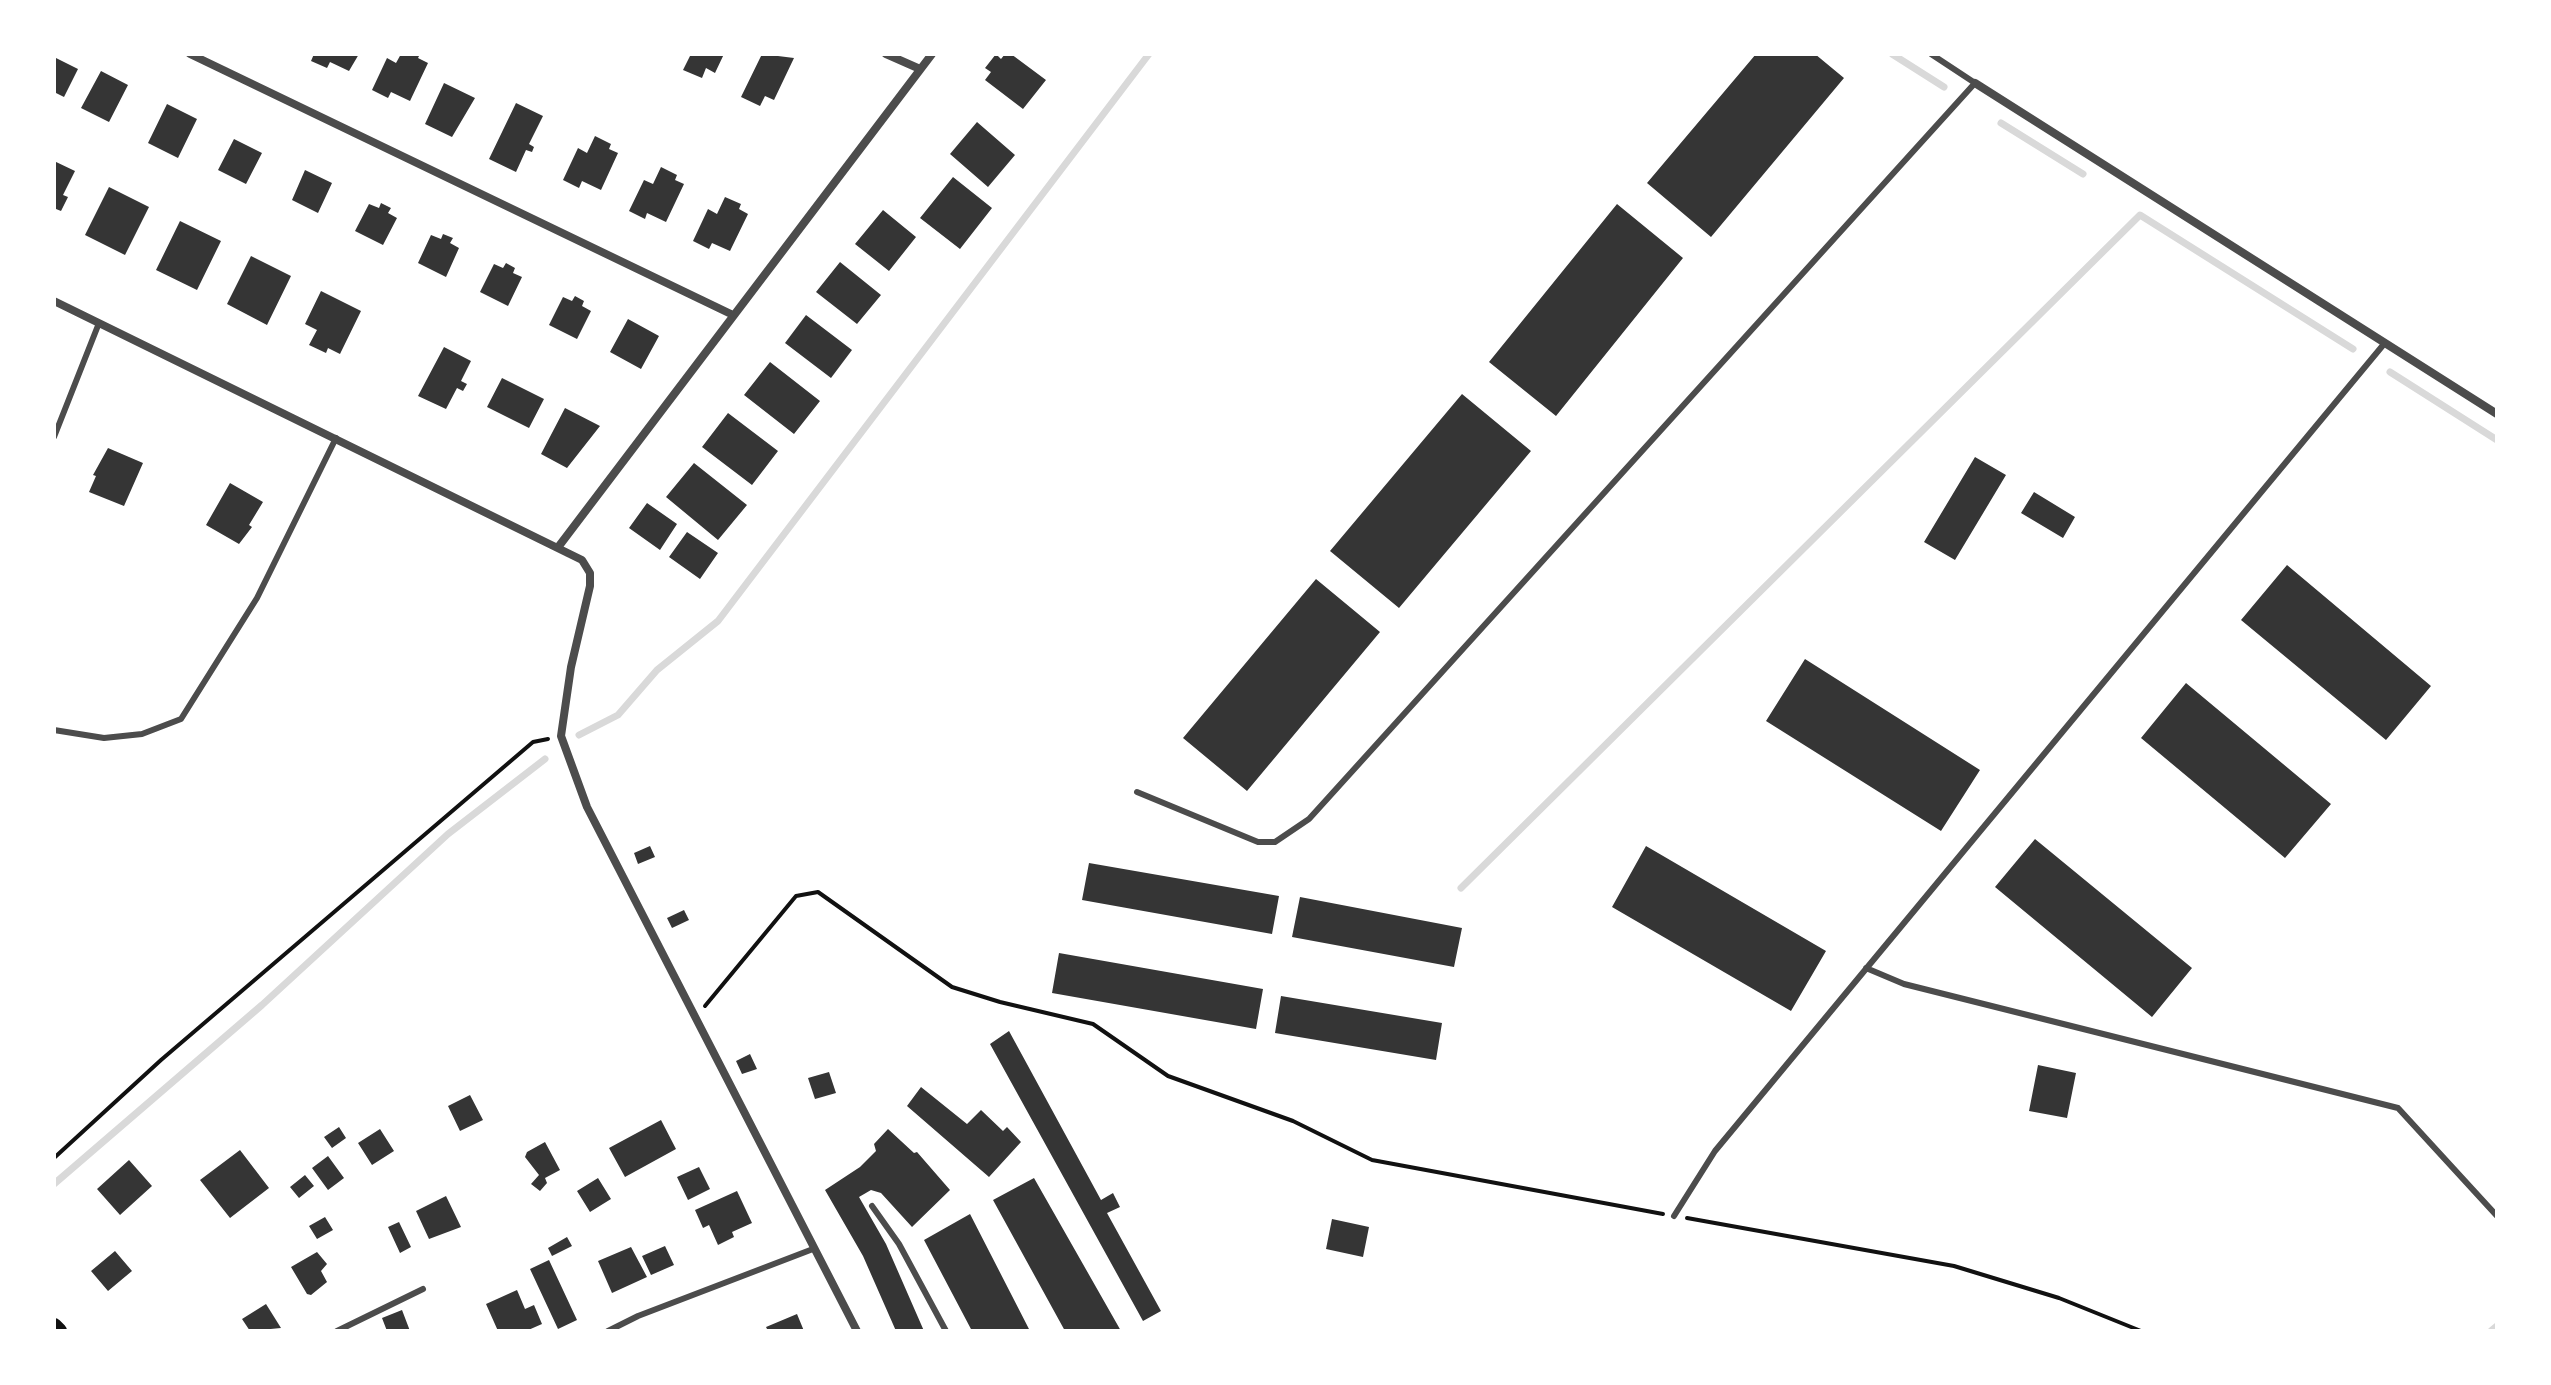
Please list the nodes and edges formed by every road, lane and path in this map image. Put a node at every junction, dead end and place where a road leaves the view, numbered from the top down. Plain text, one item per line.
1 (190, 54) edge
2 (886, 54) edge
3 (932, 54) edge
4 (1931, 54) edge
5 (920, 69) junction
6 (1975, 83) junction
7 (54, 301) edge
8 (733, 315) junction
9 (99, 323) junction
10 (2384, 344) junction
11 (2497, 414) edge
12 (54, 437) edge
13 (336, 438) junction
14 (559, 546) junction
15 (54, 730) edge
16 (561, 736) junction
17 (1137, 792) dead end
18 (1866, 968) junction
19 (694, 1020) junction
20 (54, 1158) edge
21 (872, 1206) dead end
22 (1674, 1216) junction
23 (2497, 1216) edge
24 (813, 1249) junction
25 (423, 1289) dead end
26 (54, 1326) edge
27 (59, 1331) edge
28 (337, 1331) edge
29 (608, 1331) edge
30 (857, 1331) edge
31 (946, 1331) edge
32 (2141, 1331) edge

1 - 8 street
2 - 5 street
3 - 5 street
4 - 6 lane
5 - 8 street
6 - 10 street
6 - 17 lane
7 - 9 street
8 - 14 street
9 - 12 lane
9 - 13 street
10 - 11 street
10 - 18 lane
13 - 14 street
13 - 15 lane
14 - 16 street
16 - 19 street
16 - 20 path
18 - 22 lane
18 - 23 lane
19 - 22 path
19 - 24 street
21 - 31 lane
22 - 32 path
24 - 29 lane
24 - 30 street
25 - 28 lane
26 - 27 main road

